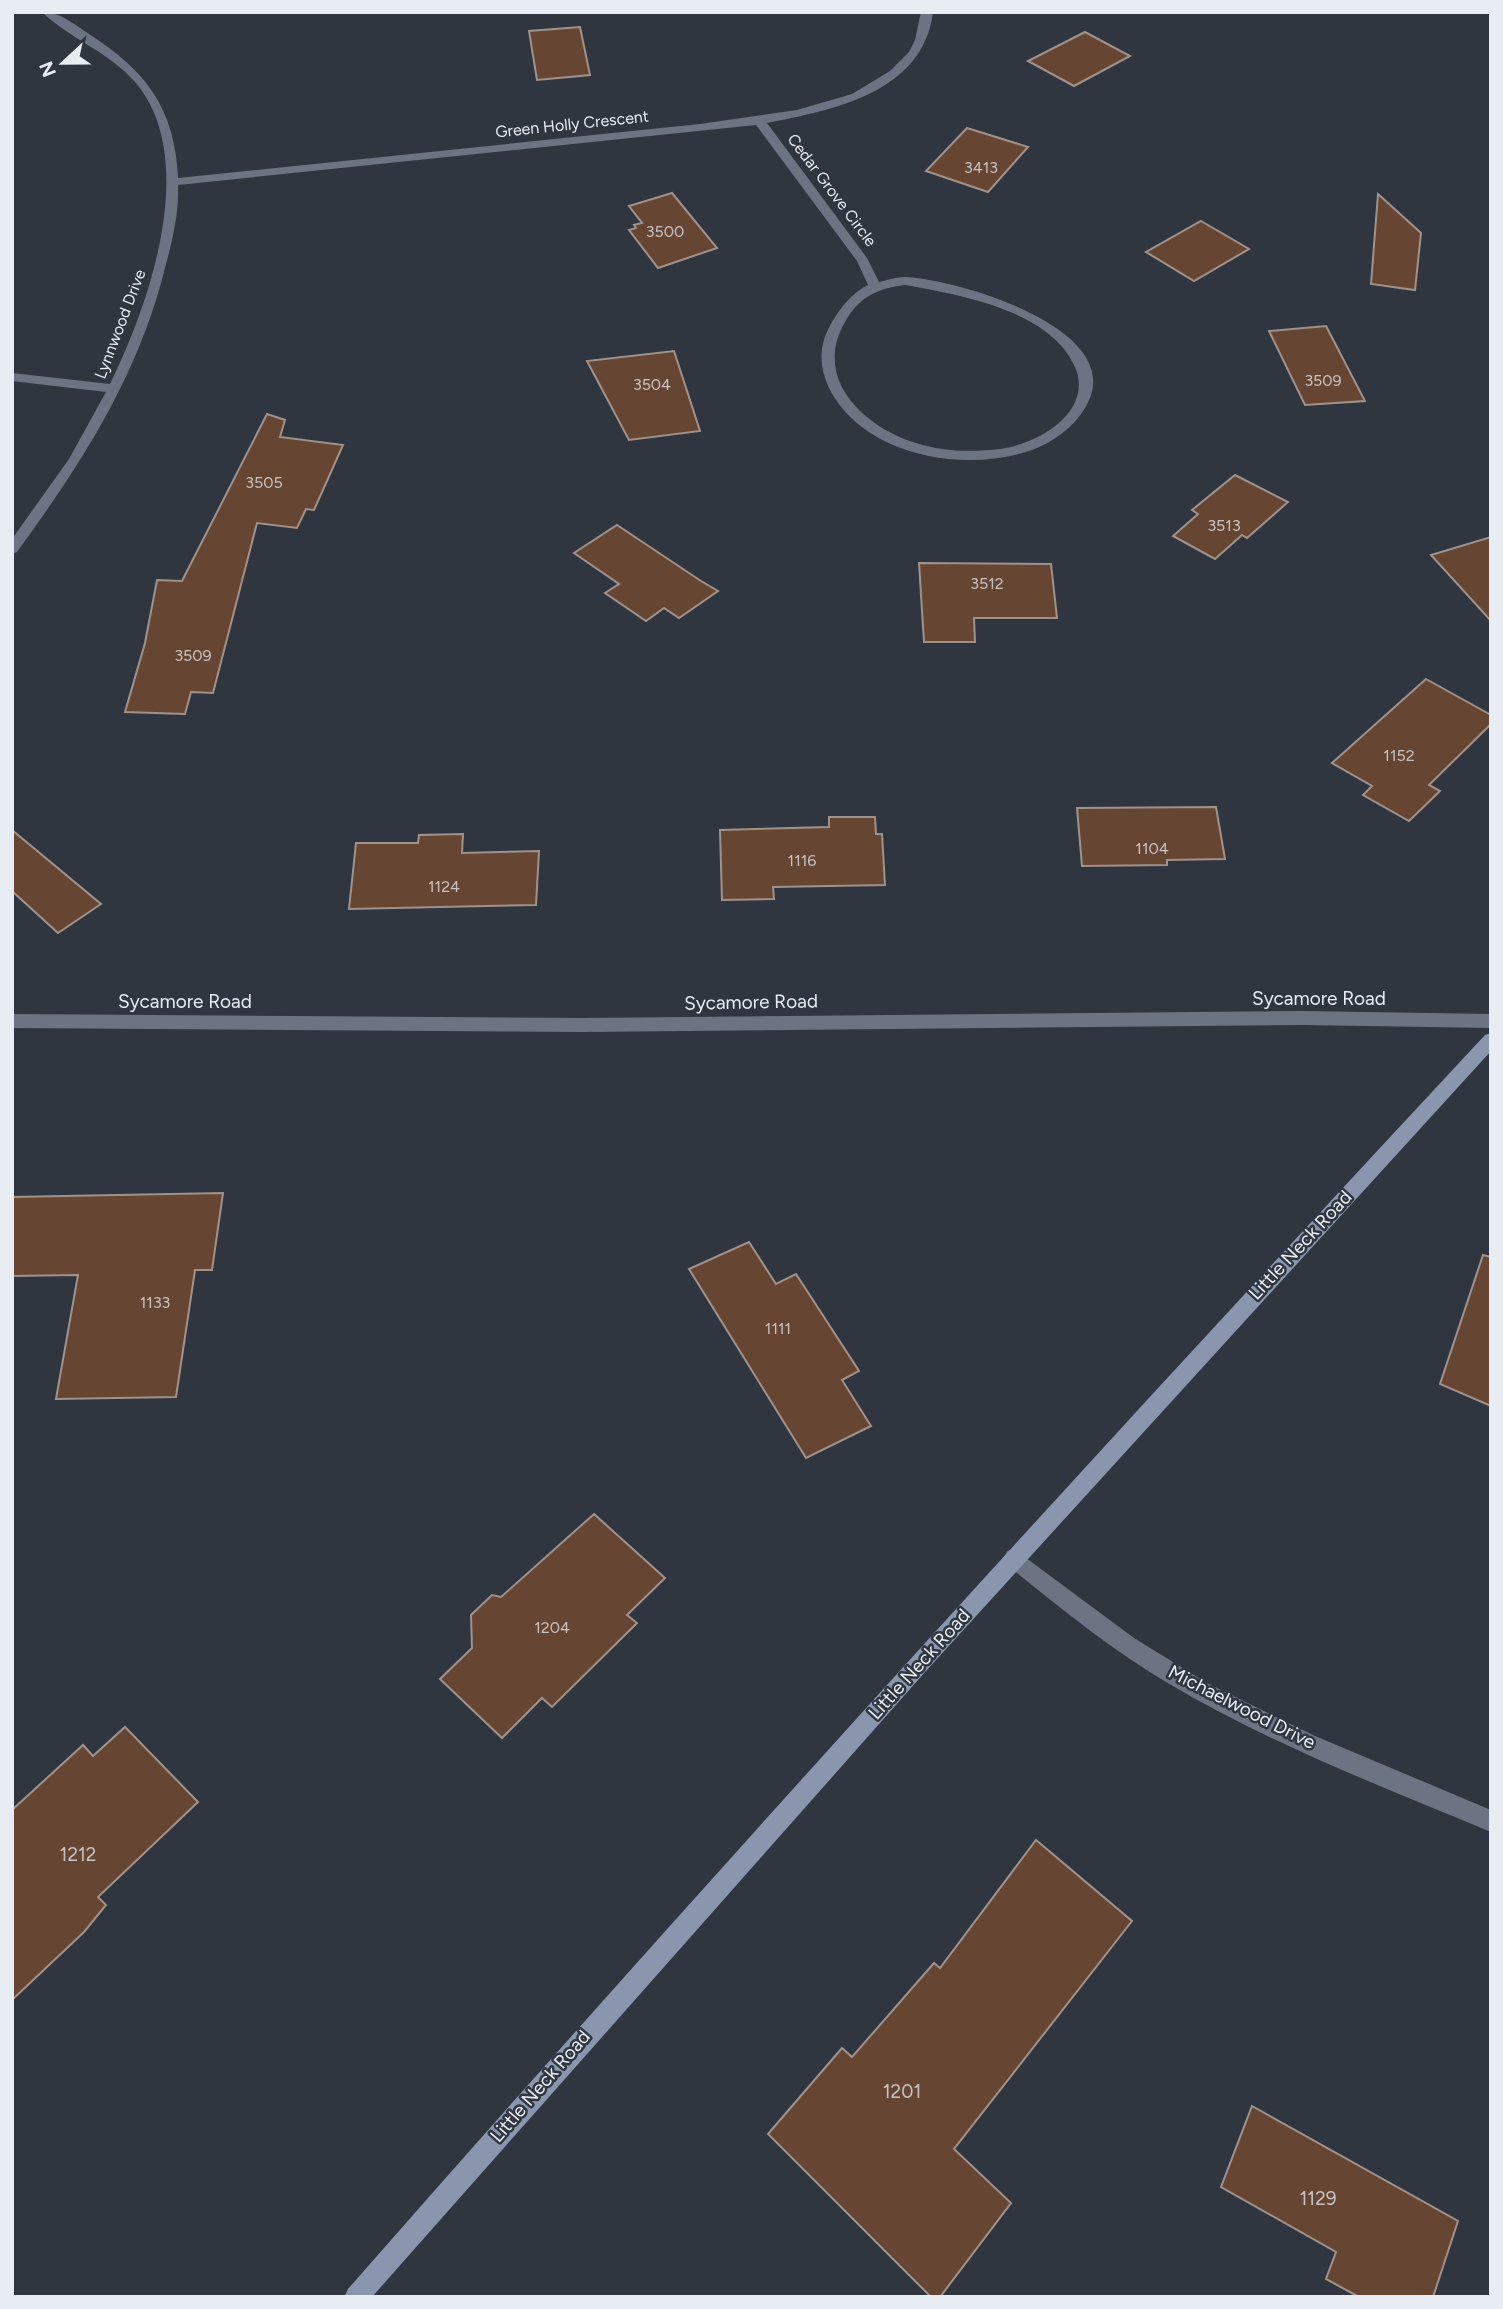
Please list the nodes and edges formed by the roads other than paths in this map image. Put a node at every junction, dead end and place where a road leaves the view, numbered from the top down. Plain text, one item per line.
1 (47, 12) edge
2 (927, 12) edge
3 (758, 119) junction
4 (172, 182) junction
5 (874, 284) junction
6 (12, 377) edge
7 (114, 389) junction
8 (12, 549) edge
9 (12, 1021) edge
10 (1491, 1021) edge
11 (1491, 1040) edge
12 (1014, 1558) junction
13 (1491, 1821) edge
14 (356, 2297) edge

1 - 4 street, Lynnwood Drive
2 - 3 street, Green Holly Crescent
3 - 4 street, Green Holly Crescent
3 - 5 street, Cedar Grove Circle
4 - 7 street, Lynnwood Drive
5 - 5 street
6 - 7 street
7 - 8 street, Lynnwood Drive
9 - 10 street, Sycamore Road
11 - 12 street, Little Neck Road
12 - 13 street, Michaelwood Drive
12 - 14 street, Little Neck Road

